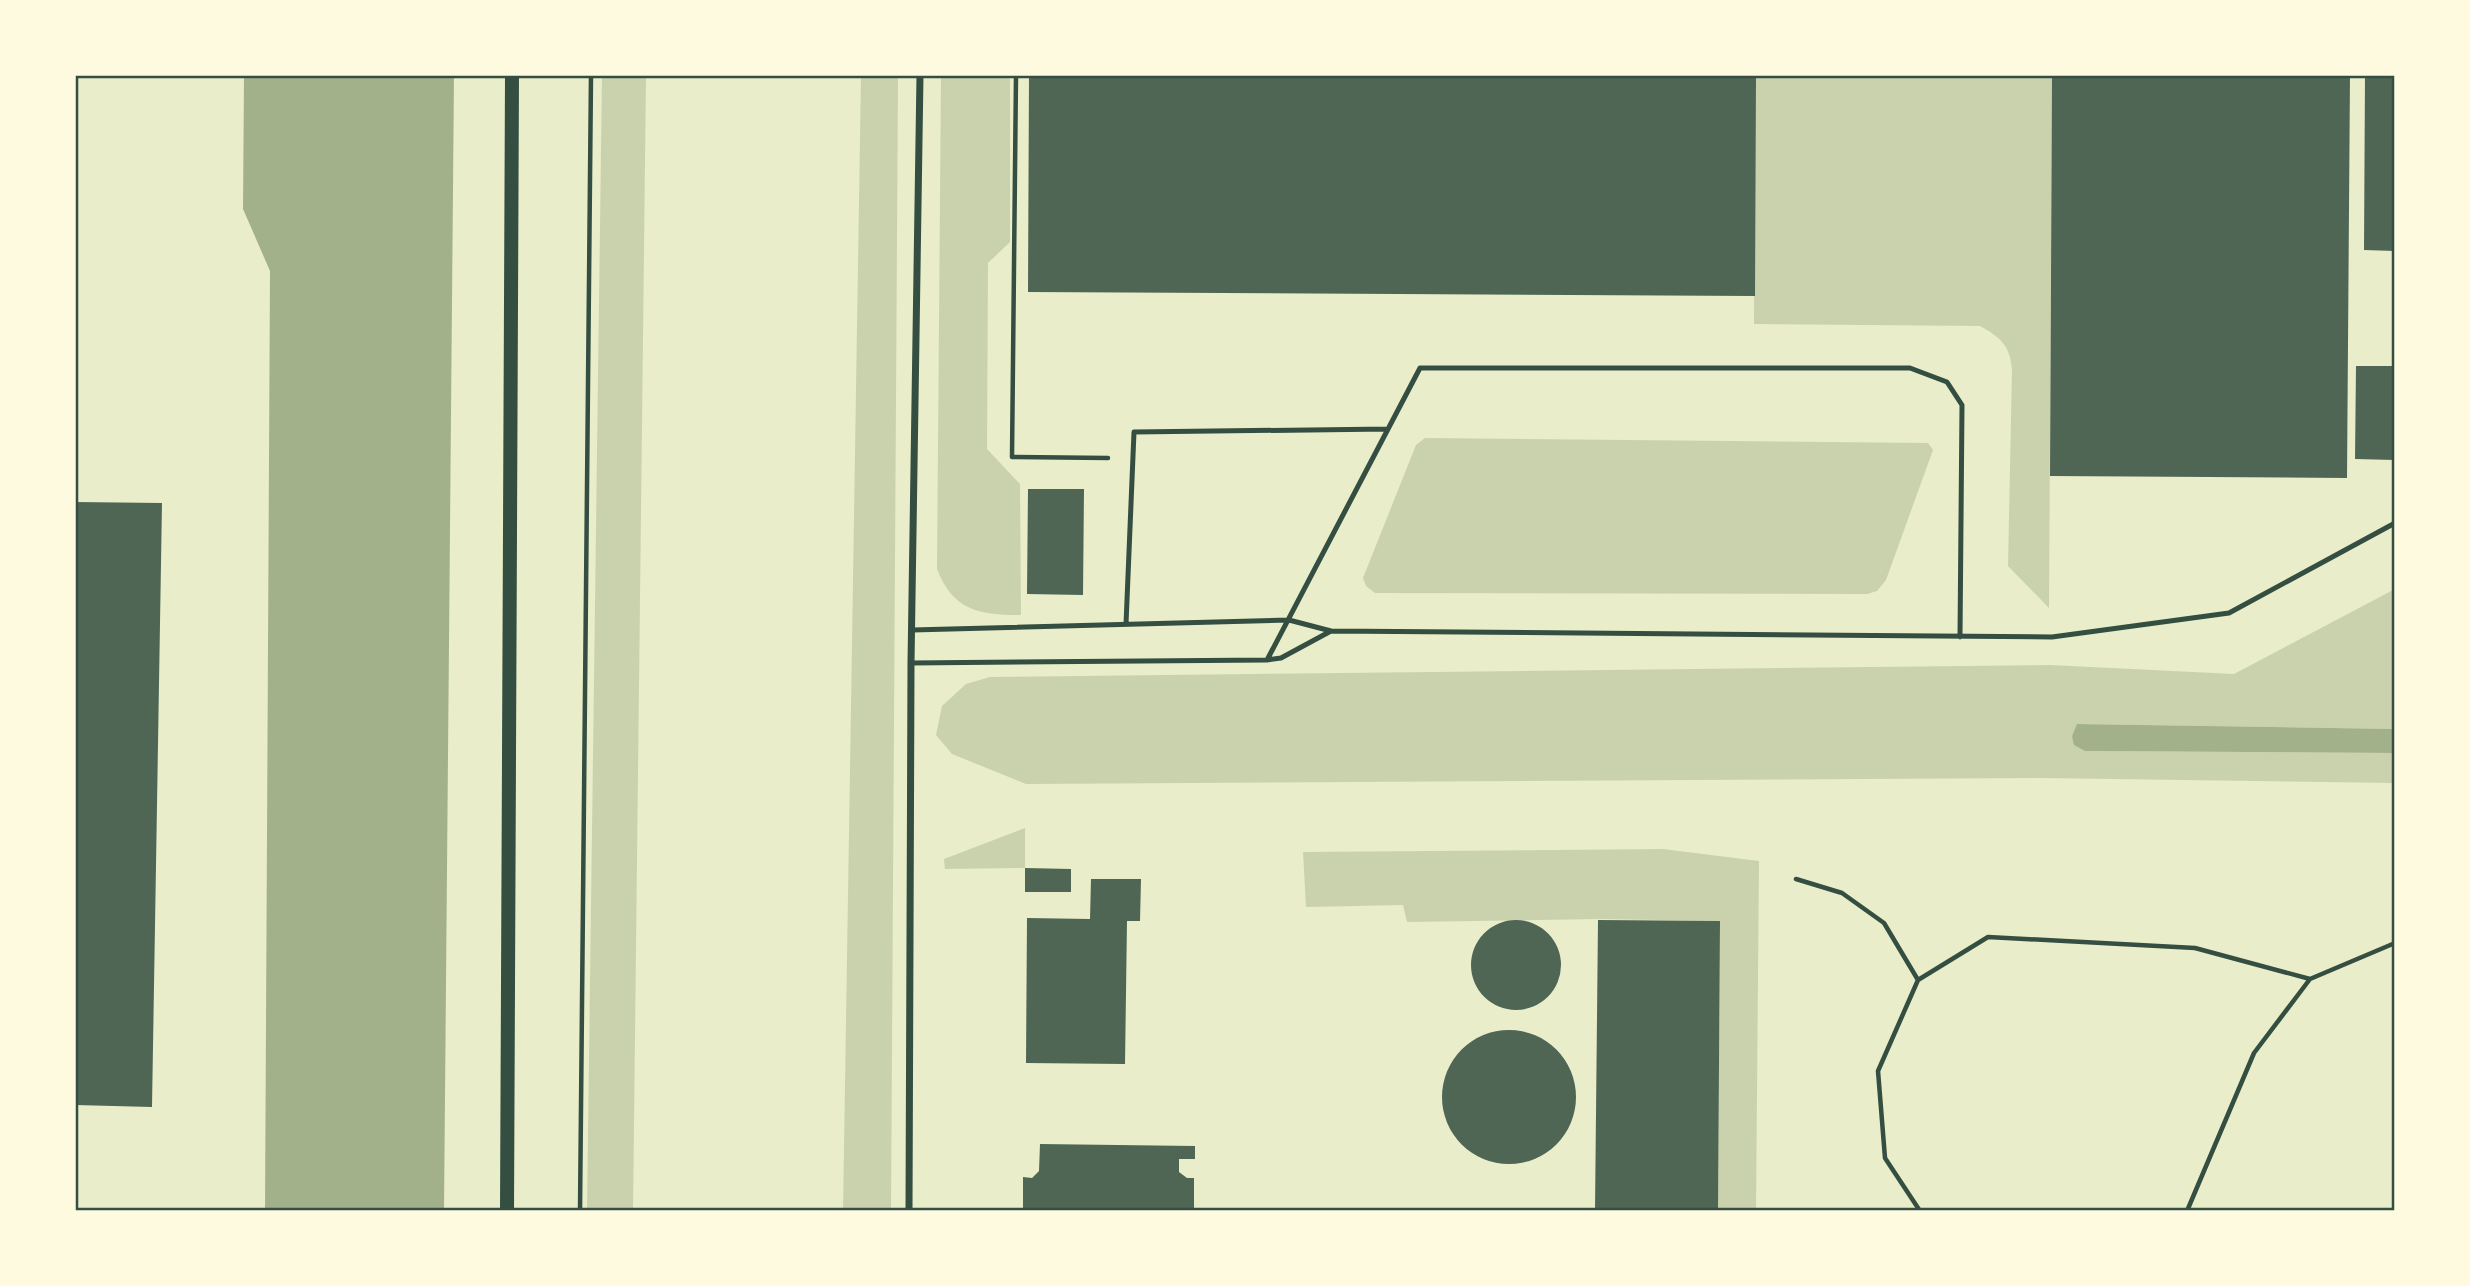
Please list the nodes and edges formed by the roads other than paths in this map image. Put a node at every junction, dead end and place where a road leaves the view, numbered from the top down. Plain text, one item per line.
1 (512, 75) edge
2 (920, 75) edge
3 (1388, 429) junction
4 (2395, 523) edge
5 (1289, 620) junction
6 (1126, 624) junction
7 (912, 630) junction
8 (1331, 631) junction
9 (1960, 637) junction
10 (1267, 660) junction
11 (911, 663) junction
12 (507, 1211) edge
13 (909, 1211) edge

1 - 12 main road
2 - 7 street
3 - 5 lane
3 - 6 lane
3 - 9 lane
4 - 9 lane
5 - 6 lane
5 - 8 lane
5 - 10 lane
6 - 7 lane
7 - 11 street
8 - 9 lane
8 - 10 lane
10 - 11 lane
11 - 13 street

